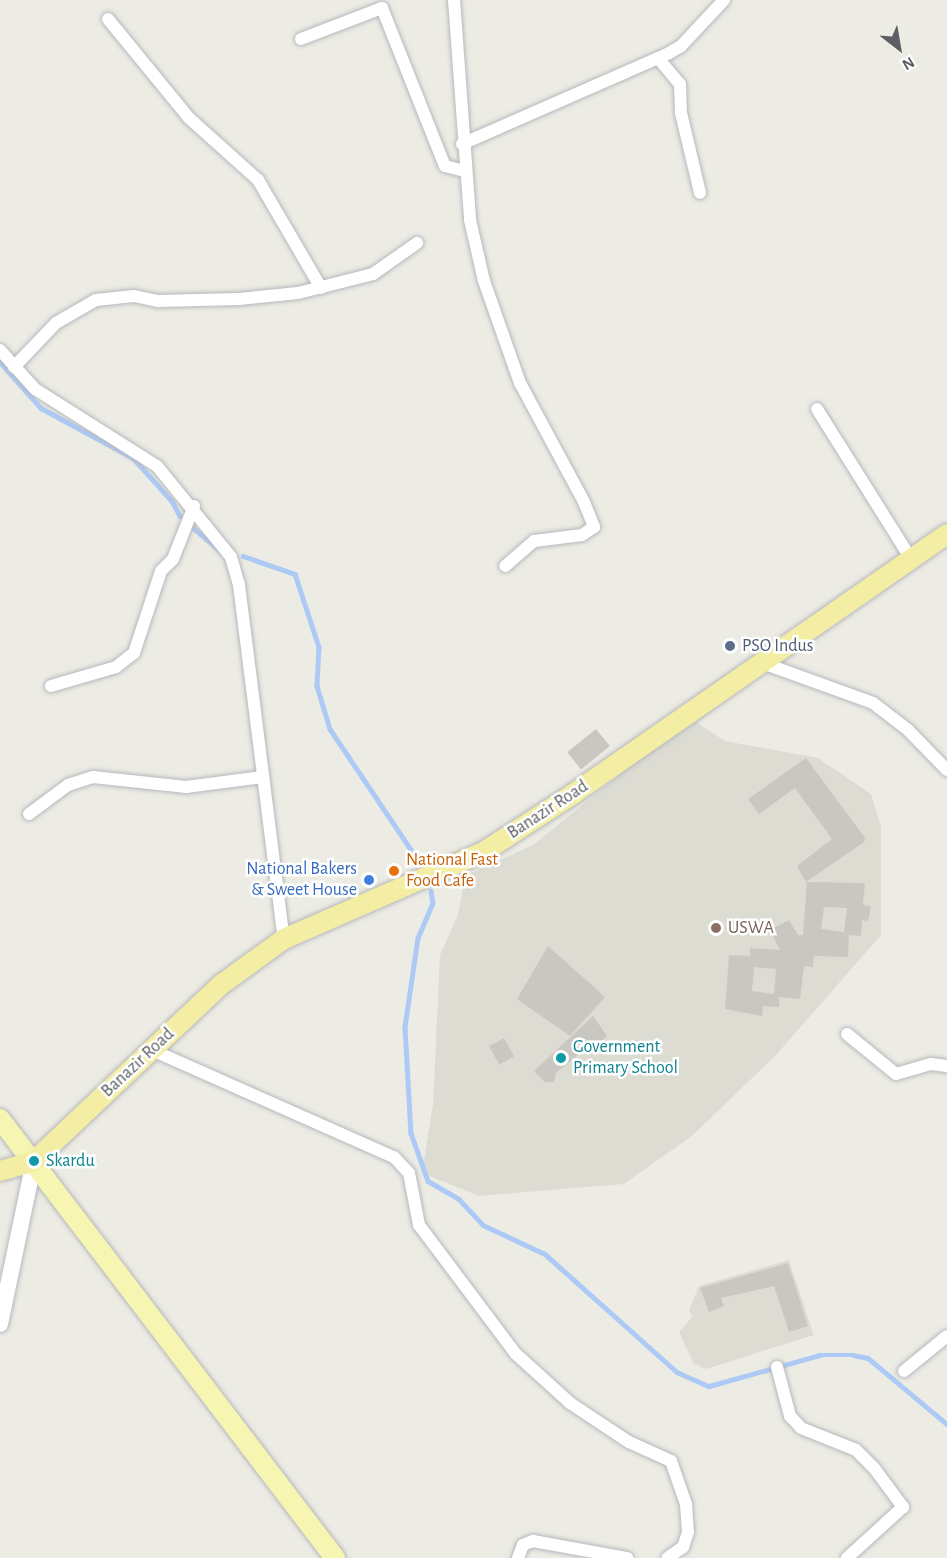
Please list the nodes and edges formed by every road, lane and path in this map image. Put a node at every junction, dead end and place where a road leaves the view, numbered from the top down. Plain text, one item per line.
1 (454, 0) edge
2 (724, 0) edge
3 (108, 19) dead end
4 (301, 39) dead end
5 (658, 58) junction
6 (462, 144) junction
7 (465, 171) junction
8 (700, 193) dead end
9 (417, 243) dead end
10 (321, 288) junction
11 (0, 350) edge
12 (14, 367) junction
13 (817, 409) dead end
14 (194, 506) junction
15 (947, 534) edge
16 (911, 559) junction
17 (505, 566) dead end
18 (760, 662) junction
19 (51, 686) dead end
20 (947, 770) edge
21 (262, 777) junction
22 (29, 814) dead end
23 (284, 939) junction
24 (848, 1034) dead end
25 (152, 1050) junction
26 (947, 1066) edge
27 (0, 1119) edge
28 (34, 1161) junction
29 (0, 1171) edge
30 (0, 1323) edge
31 (947, 1336) edge
32 (777, 1367) dead end
33 (904, 1371) dead end
34 (335, 1558) edge
35 (518, 1558) edge
36 (627, 1558) edge
37 (667, 1558) edge
38 (847, 1558) edge

1 - 6 street
2 - 5 street
3 - 10 street
4 - 7 street
5 - 6 street
5 - 8 street
6 - 7 street
7 - 17 street
9 - 10 street
10 - 12 street
11 - 12 street
12 - 14 street
13 - 16 street
14 - 19 street
14 - 21 street
15 - 16 highway, Banazir Road
16 - 18 highway, Banazir Road
18 - 20 street
18 - 23 highway, Banazir Road
21 - 22 street
21 - 23 street
23 - 25 highway, Banazir Road
24 - 26 street
25 - 28 highway, Banazir Road
25 - 37 street
27 - 28 main road
28 - 29 highway
28 - 30 main road
28 - 34 main road
31 - 33 street
32 - 38 street
35 - 36 street

